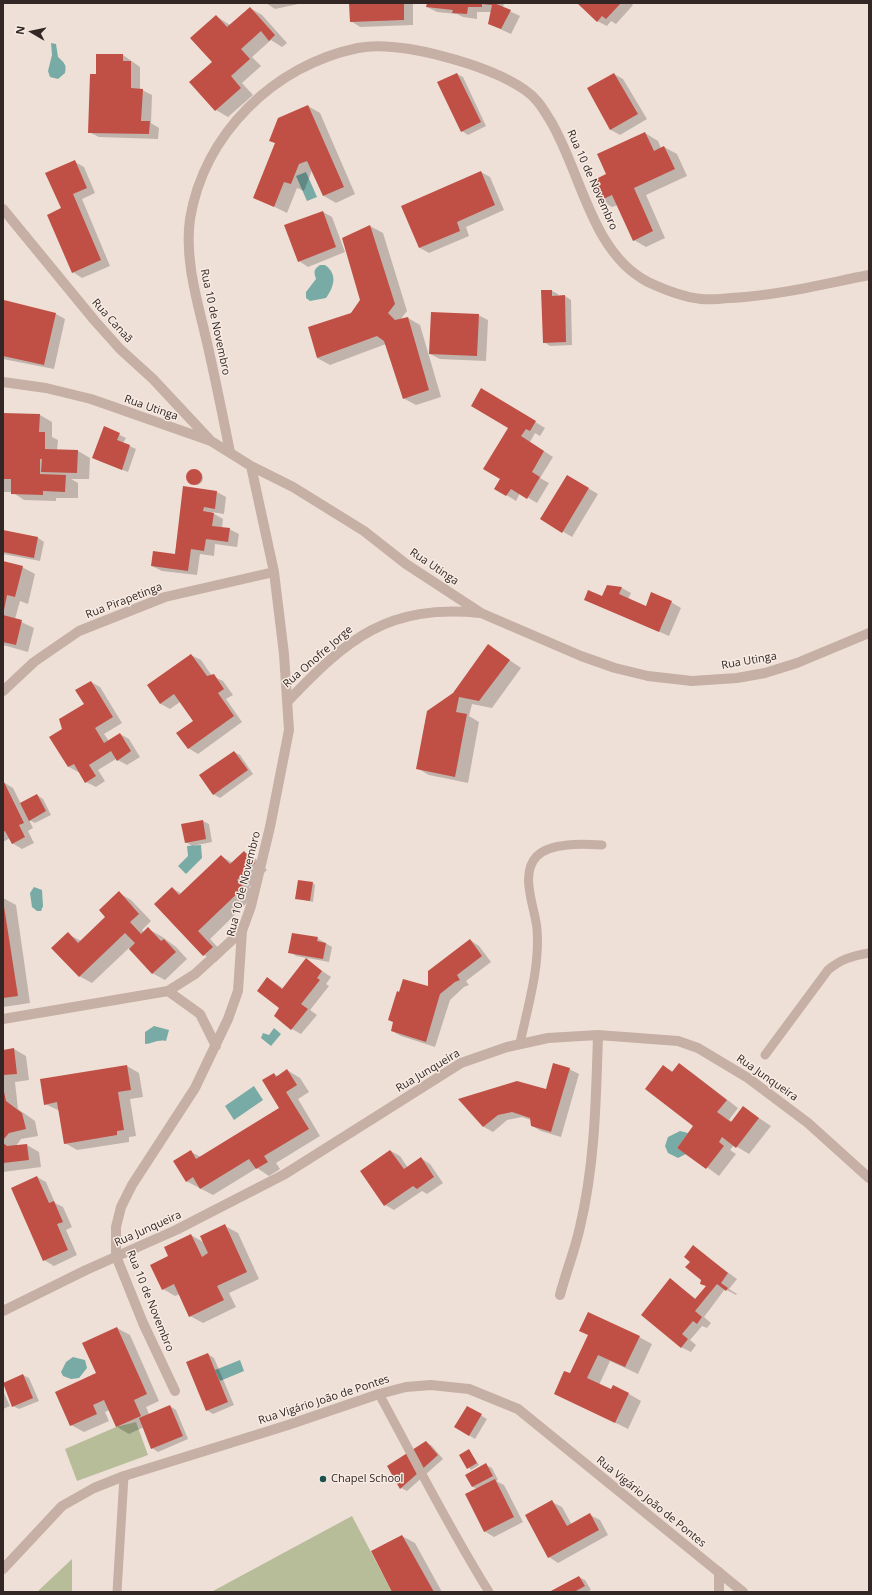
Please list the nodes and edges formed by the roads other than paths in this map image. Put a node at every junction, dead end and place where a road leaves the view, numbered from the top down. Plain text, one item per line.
1 (3, 209) edge
2 (869, 275) edge
3 (3, 382) edge
4 (211, 441) junction
5 (230, 452) junction
6 (251, 466) junction
7 (274, 572) junction
8 (481, 613) junction
9 (869, 633) edge
10 (3, 691) edge
11 (288, 701) junction
12 (602, 845) dead end
13 (242, 931) junction
14 (869, 953) edge
15 (168, 990) junction
16 (3, 1019) edge
17 (598, 1035) junction
18 (520, 1043) junction
19 (216, 1046) junction
20 (765, 1054) dead end
21 (869, 1178) edge
22 (116, 1256) junction
23 (560, 1295) dead end
24 (3, 1311) edge
25 (175, 1391) dead end
26 (378, 1394) junction
27 (124, 1476) junction
28 (3, 1569) edge
29 (719, 1572) junction
30 (117, 1592) edge
31 (489, 1592) edge
32 (719, 1592) edge
33 (743, 1592) edge

1 - 4 street, Rua Canaã
2 - 5 street, Rua 10 de Novembro
3 - 4 street, Rua Utinga
4 - 5 street, Rua Utinga
5 - 6 street, Rua Utinga
6 - 7 street, Rua 10 de Novembro
6 - 8 street, Rua Utinga
7 - 10 street, Rua Pirapetinga
7 - 11 street, Rua 10 de Novembro
8 - 9 street, Rua Utinga
8 - 11 street, Rua Onofre Jorge
11 - 13 street, Rua 10 de Novembro
12 - 18 lane
13 - 15 street
13 - 19 street, Rua 10 de Novembro
14 - 20 lane
15 - 16 street
15 - 19 street
17 - 18 street, Rua Junqueira
17 - 21 street, Rua Junqueira
17 - 23 street
18 - 22 street, Rua Junqueira
19 - 22 street, Rua 10 de Novembro
22 - 24 street, Rua Junqueira
22 - 25 street, Rua 10 de Novembro
26 - 27 street, Rua Vigário João de Pontes
26 - 29 street, Rua Vigário João de Pontes
26 - 31 lane
27 - 28 street, Rua Vigário João de Pontes
27 - 30 lane
29 - 32 street
29 - 33 street, Rua Vigário João de Pontes

